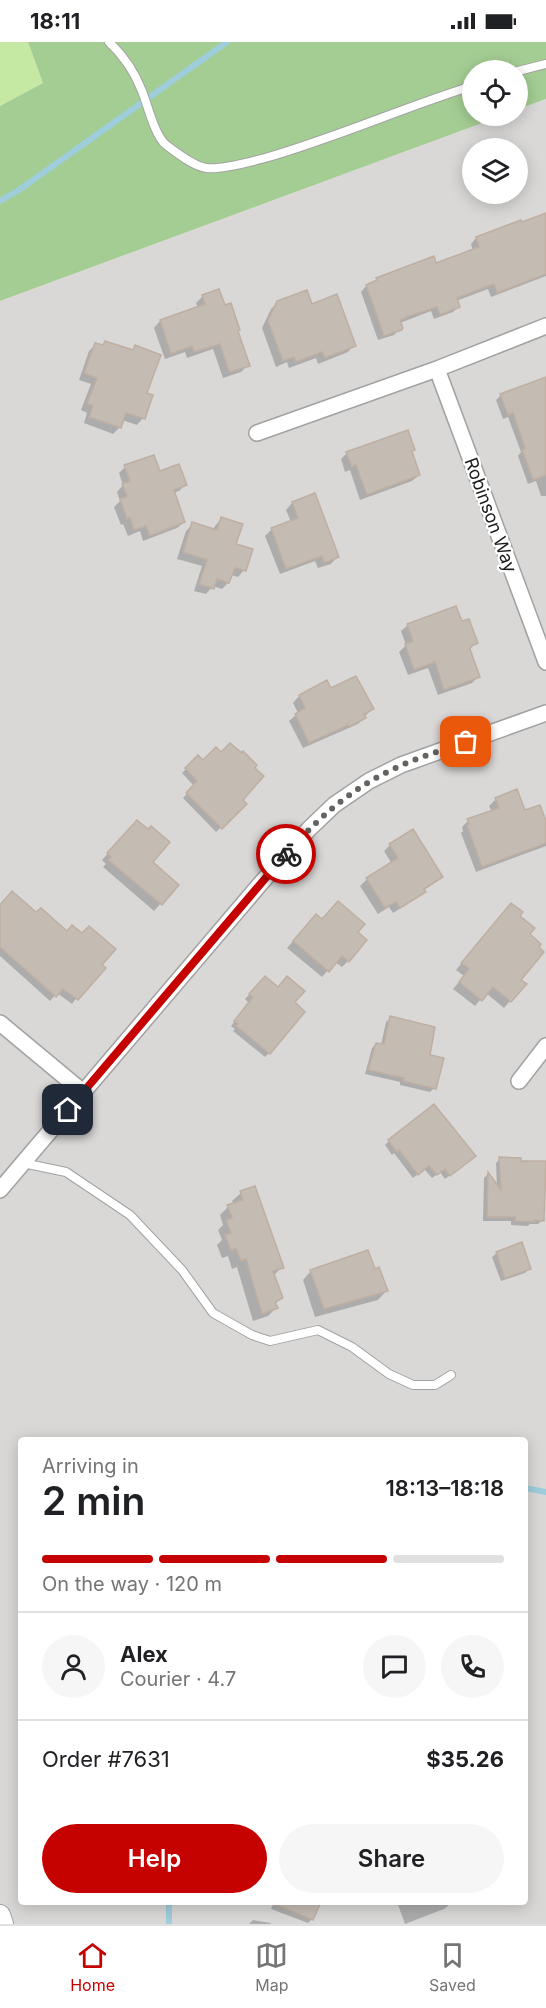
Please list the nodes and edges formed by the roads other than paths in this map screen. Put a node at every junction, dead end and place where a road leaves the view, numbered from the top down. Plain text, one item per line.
1 (109, 42) edge
2 (546, 64) edge
3 (528, 68) edge
4 (462, 90) edge
5 (546, 326) edge
6 (436, 369) junction
7 (256, 433) dead end
8 (546, 662) edge
9 (546, 713) edge
10 (0, 1023) edge
11 (546, 1046) edge
12 (519, 1081) dead end
13 (82, 1092) junction
14 (23, 1163) junction
15 (0, 1190) edge
16 (451, 1375) dead end
17 (0, 1915) edge
18 (3, 1924) edge

1 - 4 lane
2 - 3 lane
5 - 6 street
6 - 7 street
6 - 8 street, Robinson Way
9 - 13 street
10 - 13 street
11 - 12 street
13 - 14 street
14 - 15 street
14 - 16 lane
17 - 18 street

